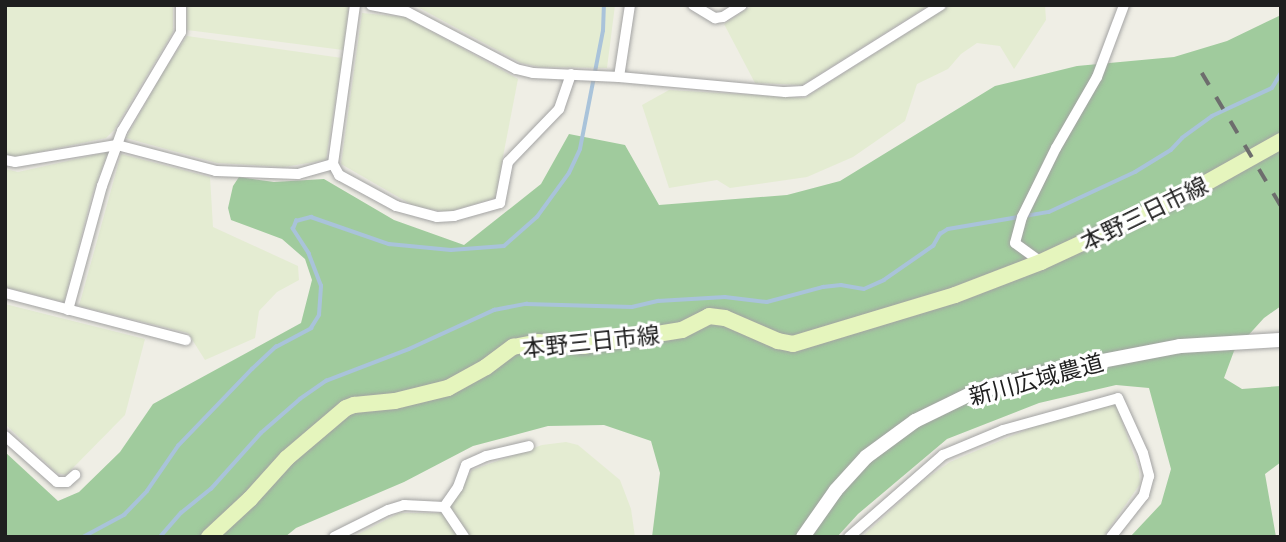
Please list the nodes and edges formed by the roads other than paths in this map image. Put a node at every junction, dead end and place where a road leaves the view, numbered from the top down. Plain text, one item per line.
1 (181, 5) edge
2 (355, 5) edge
3 (371, 5) edge
4 (630, 5) edge
5 (693, 5) edge
6 (742, 5) edge
7 (942, 5) edge
8 (1124, 5) edge
9 (571, 74) junction
10 (619, 77) junction
11 (1281, 141) edge
12 (117, 145) junction
13 (5, 160) edge
14 (333, 164) junction
15 (1041, 262) junction
16 (5, 293) edge
17 (68, 310) junction
18 (186, 340) dead end
19 (1281, 340) edge
20 (5, 436) edge
21 (529, 446) dead end
22 (75, 475) dead end
23 (444, 508) junction
24 (209, 537) edge
25 (334, 537) edge
26 (464, 537) edge
27 (803, 537) edge
28 (849, 537) edge
29 (1111, 537) edge

1 - 12 street
2 - 14 street
3 - 9 street
4 - 10 street
5 - 6 street
7 - 10 street
8 - 15 street
9 - 10 street
9 - 14 street
11 - 15 main road, 本野三日市線
12 - 13 street
12 - 14 street
12 - 17 street
15 - 24 main road, 本野三日市線
16 - 17 street
17 - 18 street
19 - 27 street, 新川広域農道
20 - 22 street
21 - 23 street
23 - 25 street
23 - 26 street
28 - 29 street

